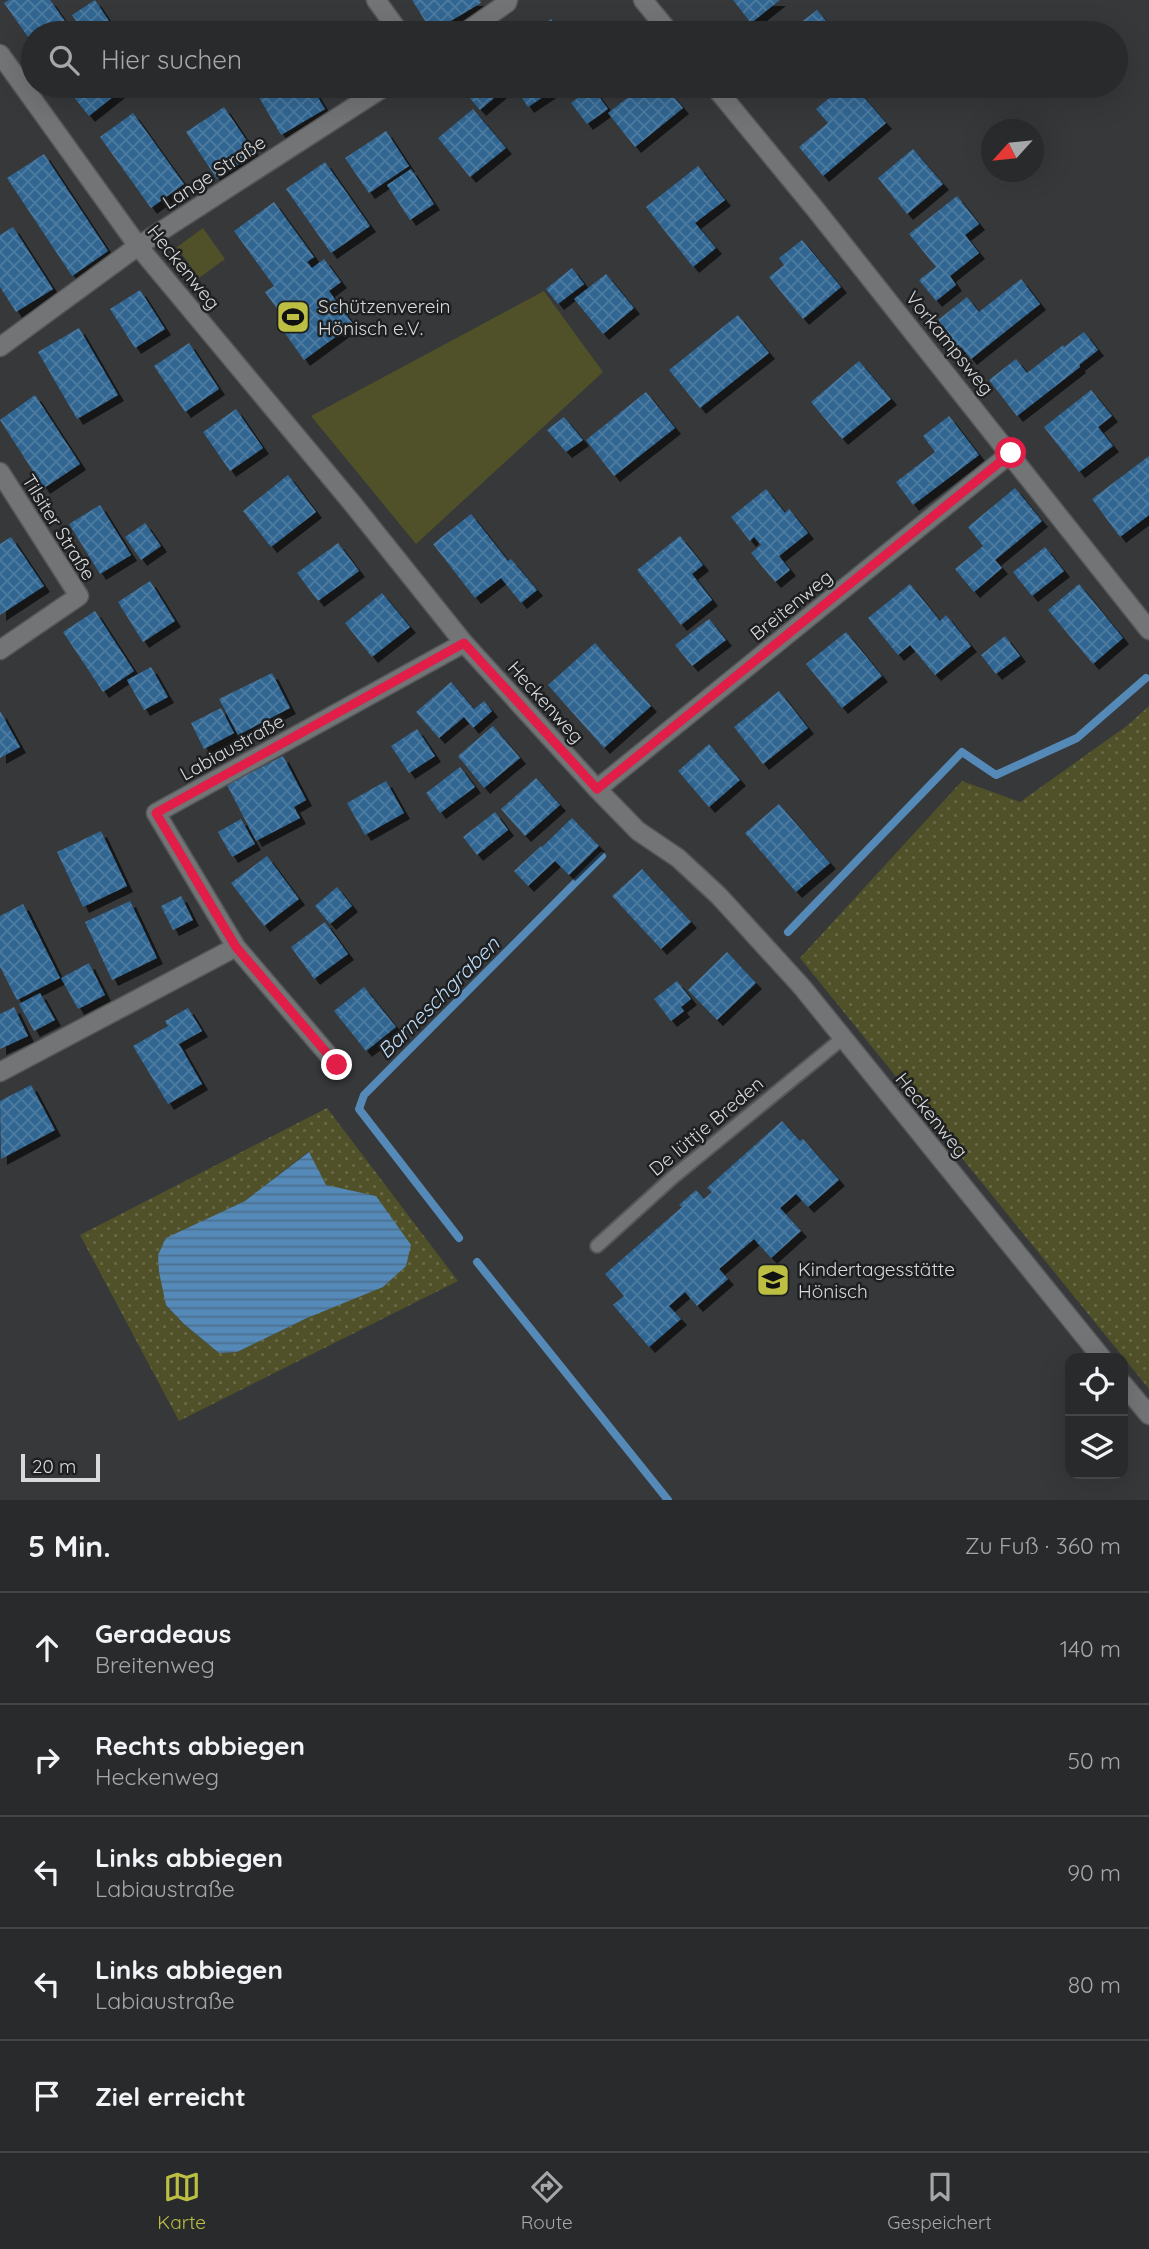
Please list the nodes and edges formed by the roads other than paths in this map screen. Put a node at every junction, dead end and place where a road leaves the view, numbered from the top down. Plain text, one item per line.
1 (376, 0) edge
2 (508, 0) edge
3 (643, 0) edge
4 (391, 21) edge
5 (480, 21) edge
6 (660, 21) edge
7 (0, 54) edge
8 (21, 83) edge
9 (32, 98) edge
10 (367, 98) edge
11 (724, 98) edge
12 (138, 246) junction
13 (0, 347) edge
14 (1011, 453) junction
15 (0, 472) edge
16 (1149, 630) edge
17 (464, 643) junction
18 (0, 650) edge
19 (597, 789) junction
20 (236, 947) junction
21 (842, 1038) junction
22 (337, 1065) dead end
23 (0, 1072) edge
24 (597, 1246) dead end
25 (1097, 1353) edge
26 (1128, 1390) edge
27 (1149, 1415) edge

1 - 4 street
2 - 5 street
3 - 6 street
7 - 8 street, Heckenweg
9 - 12 street, Heckenweg
10 - 12 street, Lange Straße
11 - 14 street, Vorkampsweg
12 - 13 street, Lange Straße
12 - 17 street, Heckenweg
14 - 16 street, Vorkampsweg
14 - 19 street, Breitenweg
15 - 18 street, Tilsiter Straße
17 - 19 street, Heckenweg
17 - 20 street, Labiaustraße
19 - 21 street, Heckenweg
20 - 22 street, Labiaustraße
20 - 23 street
21 - 24 lane, De lüttje Breden
21 - 25 street, Heckenweg
26 - 27 street

